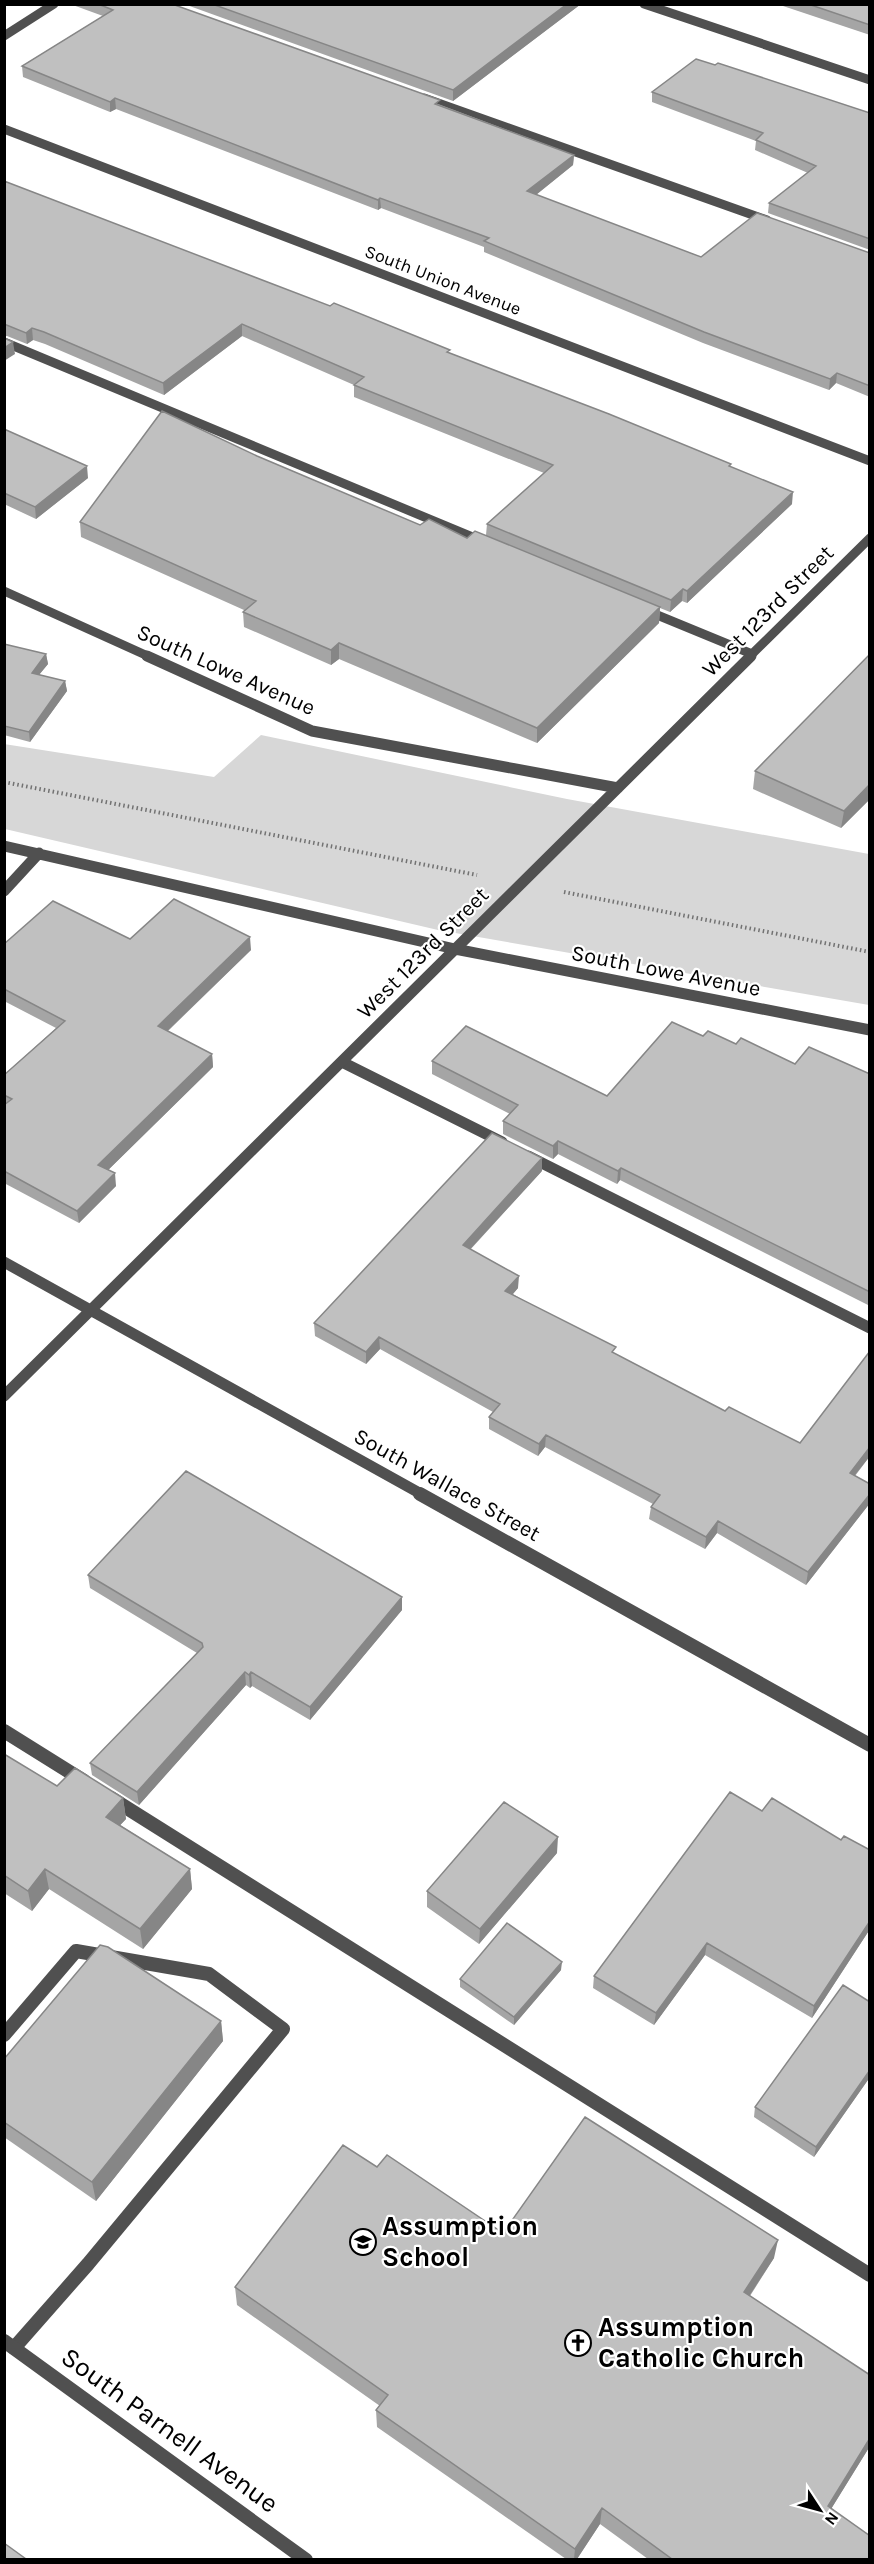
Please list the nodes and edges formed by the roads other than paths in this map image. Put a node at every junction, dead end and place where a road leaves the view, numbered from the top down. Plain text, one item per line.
1 (54, 4) edge
2 (644, 4) edge
3 (4, 36) edge
4 (870, 80) edge
5 (410, 93) edge
6 (4, 129) edge
7 (780, 225) edge
8 (4, 342) edge
9 (870, 461) edge
10 (870, 538) edge
11 (488, 544) edge
12 (4, 591) edge
13 (631, 604) edge
14 (752, 654) junction
15 (618, 788) junction
16 (4, 846) edge
17 (39, 853) junction
18 (4, 891) edge
19 (455, 949) junction
20 (870, 1030) edge
21 (342, 1062) junction
22 (4, 1262) edge
23 (92, 1310) junction
24 (870, 1328) edge
25 (4, 1396) edge
26 (4, 1731) edge
27 (870, 1745) edge
28 (4, 2035) edge
29 (870, 2275) edge
30 (9, 2345) edge
31 (306, 2559) edge

1 - 3 street
2 - 4 street
5 - 7 street
6 - 9 street, South Union Avenue
8 - 11 street
10 - 14 street, West 123rd Street
12 - 15 street, South Lowe Avenue
13 - 14 street
14 - 15 street, West 123rd Street
15 - 19 street, West 123rd Street
16 - 17 street, South Lowe Avenue
17 - 18 street
17 - 19 street, South Lowe Avenue
19 - 20 street, South Lowe Avenue
19 - 21 street, West 123rd Street
21 - 23 street, West 123rd Street
21 - 24 street
22 - 23 street, South Wallace Street
23 - 25 street, West 123rd Street
23 - 27 street, South Wallace Street
26 - 29 street
28 - 30 street
30 - 31 street, South Parnell Avenue

